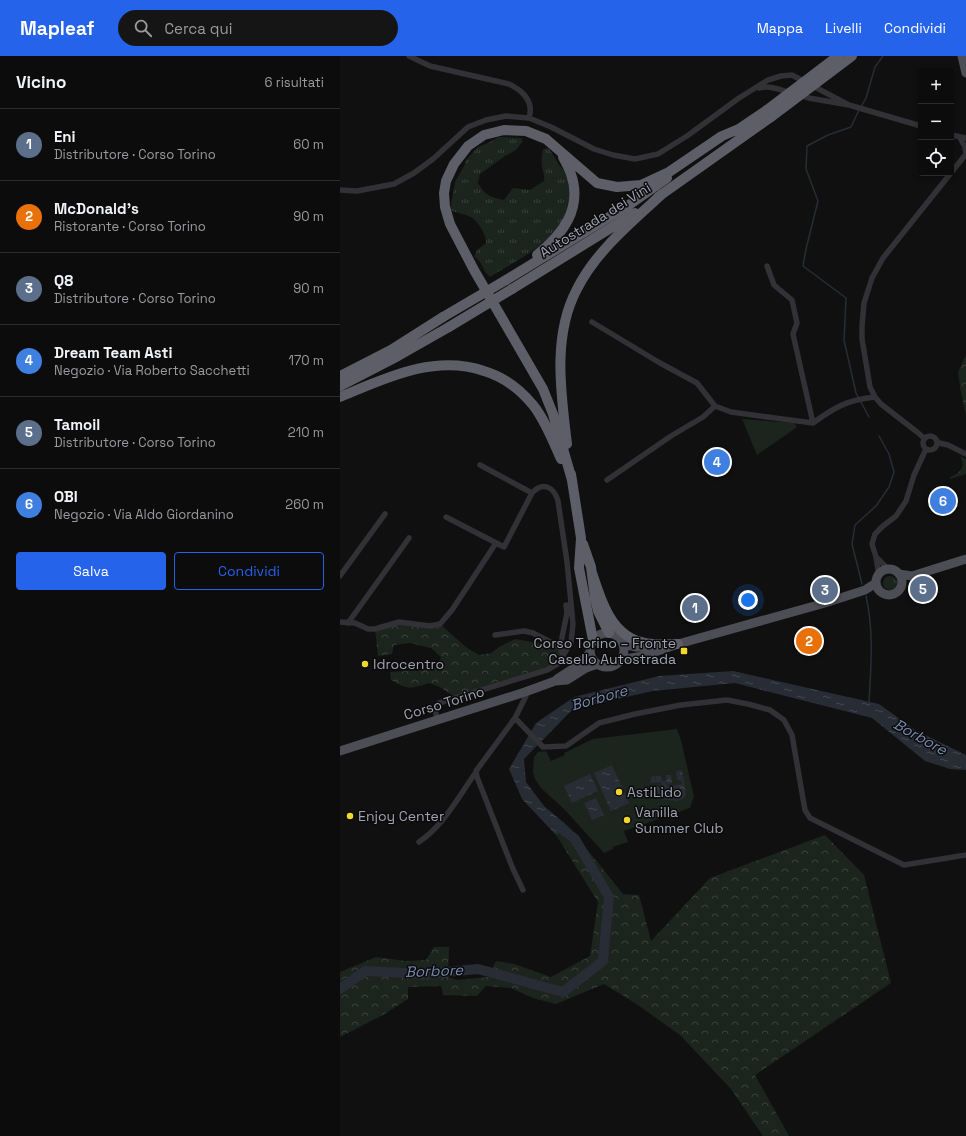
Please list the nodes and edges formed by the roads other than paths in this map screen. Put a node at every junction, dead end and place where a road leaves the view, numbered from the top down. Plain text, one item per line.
1 (409, 56) edge
2 (838, 56) edge
3 (852, 56) edge
4 (962, 56) edge
5 (966, 73) edge
6 (754, 89) junction
7 (849, 105) junction
8 (769, 114) junction
9 (529, 118) junction
10 (918, 125) edge
11 (741, 128) junction
12 (954, 136) edge
13 (964, 139) edge
14 (561, 152) junction
15 (965, 156) edge
16 (340, 190) edge
17 (662, 194) junction
18 (767, 266) dead end
19 (509, 284) junction
20 (592, 322) dead end
21 (340, 376) edge
22 (340, 386) edge
23 (340, 397) edge
24 (875, 397) junction
25 (715, 406) junction
26 (813, 423) junction
27 (924, 438) junction
28 (937, 441) junction
29 (926, 449) junction
30 (966, 454) edge
31 (480, 465) dead end
32 (572, 480) junction
33 (608, 480) dead end
34 (532, 493) junction
35 (385, 514) dead end
36 (446, 517) dead end
37 (409, 538) dead end
38 (580, 538) junction
39 (496, 544) junction
40 (876, 557) junction
41 (966, 559) edge
42 (889, 570) junction
43 (592, 573) junction
44 (880, 573) junction
45 (899, 574) junction
46 (340, 576) edge
47 (912, 576) junction
48 (902, 584) junction
49 (878, 587) junction
50 (566, 605) dead end
51 (340, 622) edge
52 (348, 623) junction
53 (609, 633) junction
54 (495, 634) dead end
55 (593, 640) junction
56 (623, 644) junction
57 (678, 644) junction
58 (560, 647) junction
59 (590, 653) junction
60 (563, 656) junction
61 (620, 660) junction
62 (598, 664) junction
63 (555, 681) junction
64 (525, 692) junction
65 (515, 718) junction
66 (437, 720) junction
67 (340, 751) edge
68 (476, 772) junction
69 (419, 842) dead end
70 (966, 855) edge
71 (523, 890) dead end

1 - 9 street
2 - 8 highway, Autostrada dei Vini, bridge
3 - 8 highway, Autostrada dei Vini, bridge
4 - 5 main road
6 - 7 street
6 - 7 street
6 - 9 street
7 - 10 street
8 - 11 highway, Autostrada dei Vini
8 - 17 highway, Autostrada dei Vini
9 - 16 street
11 - 14 highway
11 - 19 highway, Autostrada dei Vini
12 - 13 street
13 - 15 street
14 - 19 highway
14 - 32 highway
15 - 24 street
17 - 19 highway, Autostrada dei Vini
17 - 32 highway
18 - 26 street
19 - 21 highway, Autostrada dei Vini, bridge
19 - 22 highway, Autostrada dei Vini, bridge
20 - 25 street
23 - 32 highway
24 - 26 street
24 - 27 street
25 - 26 street
25 - 33 street
27 - 28 street
27 - 29 street
28 - 29 street
28 - 30 street
29 - 40 street
31 - 34 street
32 - 38 highway
34 - 39 street
34 - 60 street
35 - 46 street
36 - 39 street
37 - 52 street
38 - 43 highway
38 - 55 highway
39 - 52 street
40 - 42 street
40 - 44 street
41 - 47 main road, Corso Torino
42 - 44 main road
42 - 45 main road, Corso Torino
43 - 53 highway
43 - 57 highway
44 - 49 main road
45 - 47 main road, Corso Torino
45 - 48 main road
47 - 48 main road, Corso Torino
48 - 49 main road, Corso Torino
49 - 57 main road, Corso Torino
50 - 58 street
51 - 52 street
53 - 55 main road
53 - 56 main road, Corso Torino
54 - 58 street
55 - 59 main road
56 - 57 main road, Corso Torino
56 - 61 main road
57 - 61 main road, Corso Torino
58 - 60 street
59 - 62 main road
59 - 63 main road, Corso Torino
60 - 66 street
61 - 62 main road, Corso Torino
62 - 63 main road, Corso Torino
63 - 64 main road, Corso Torino
64 - 65 street
64 - 66 main road, Corso Torino
65 - 68 street
65 - 70 street
66 - 67 main road, Corso Torino
68 - 69 street
68 - 71 street

